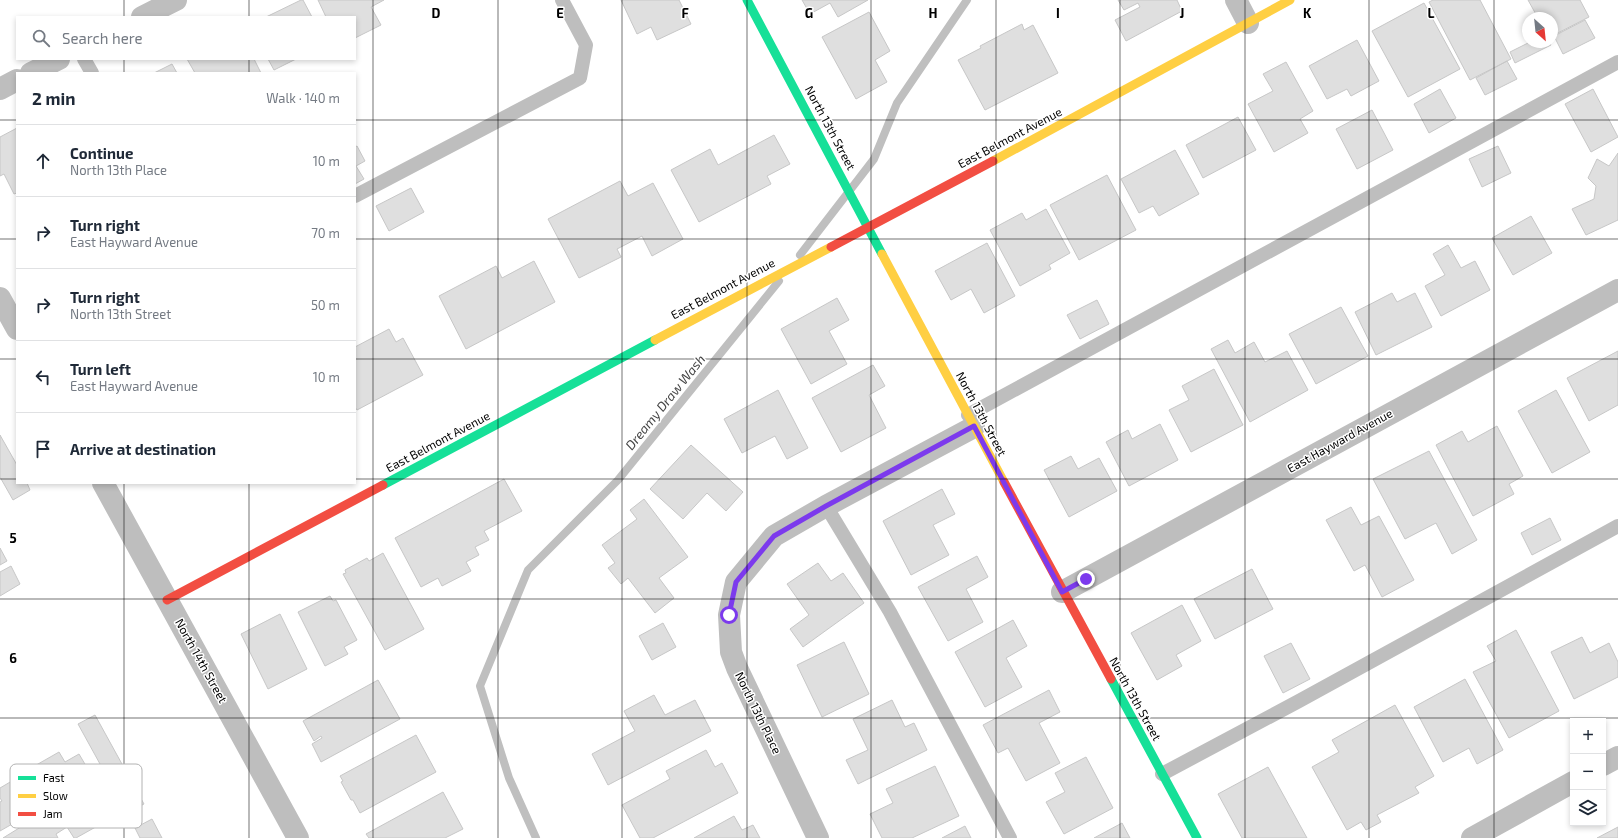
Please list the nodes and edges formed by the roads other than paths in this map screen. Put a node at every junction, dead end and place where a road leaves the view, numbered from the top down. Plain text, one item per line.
1 (176, 0) edge
2 (562, 0) edge
3 (747, 0) edge
4 (1236, 0) edge
5 (1290, 0) edge
6 (144, 16) edge
7 (1248, 23) junction
8 (57, 60) edge
9 (85, 60) edge
10 (1618, 62) edge
11 (33, 72) edge
12 (91, 72) edge
13 (16, 81) edge
14 (0, 89) edge
15 (356, 195) edge
16 (869, 228) junction
17 (1618, 290) edge
18 (0, 298) edge
19 (16, 327) edge
20 (971, 421) junction
21 (104, 484) edge
22 (826, 506) junction
23 (1618, 526) edge
24 (1062, 592) junction
25 (167, 600) junction
26 (1618, 757) edge
27 (1606, 763) edge
28 (1162, 774) junction
29 (1570, 784) edge
30 (298, 838) edge
31 (818, 838) edge
32 (1010, 838) edge
33 (1197, 838) edge
34 (1472, 838) edge

1 - 6 street
2 - 15 lane
3 - 16 street, North 13th Street
4 - 7 street
5 - 7 street, East Belmont Avenue
7 - 16 street, East Belmont Avenue
8 - 11 street
9 - 12 lane
10 - 20 lane
13 - 14 street
16 - 20 street, North 13th Street
16 - 25 street, East Belmont Avenue
17 - 24 street, East Hayward Avenue
18 - 19 street
20 - 22 street
20 - 24 street, North 13th Street
21 - 25 street, North 14th Street
22 - 31 street, North 13th Place
22 - 32 lane
23 - 28 lane
24 - 28 street, North 13th Street
25 - 30 street, North 14th Street
26 - 27 street
28 - 33 street, North 13th Street
29 - 34 street

